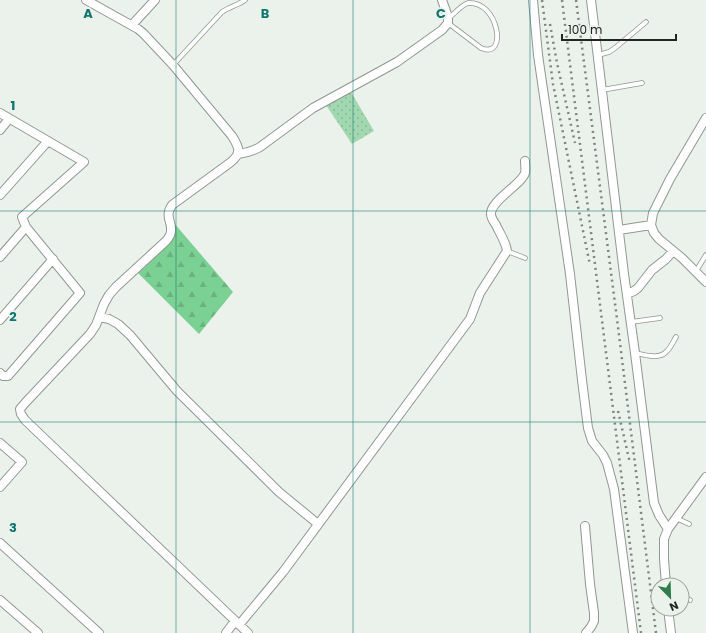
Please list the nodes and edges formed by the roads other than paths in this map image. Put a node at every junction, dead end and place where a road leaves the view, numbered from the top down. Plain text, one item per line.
1 (86, 0) edge
2 (155, 0) edge
3 (245, 0) edge
4 (442, 0) edge
5 (533, 0) edge
6 (591, 0) edge
7 (448, 21) junction
8 (646, 22) dead end
9 (132, 25) junction
10 (598, 55) junction
11 (173, 65) junction
12 (642, 83) dead end
13 (602, 90) junction
14 (0, 114) edge
15 (706, 118) edge
16 (9, 119) junction
17 (0, 130) edge
18 (48, 141) junction
19 (238, 154) junction
20 (525, 161) dead end
21 (0, 195) edge
22 (651, 225) junction
23 (26, 227) junction
24 (619, 230) junction
25 (673, 250) junction
26 (508, 251) junction
27 (706, 255) edge
28 (0, 257) edge
29 (525, 258) dead end
30 (53, 259) junction
31 (696, 271) junction
32 (706, 282) edge
33 (626, 294) junction
34 (100, 317) junction
35 (660, 318) dead end
36 (0, 320) edge
37 (631, 322) junction
38 (676, 337) dead end
39 (635, 353) junction
40 (0, 373) edge
41 (0, 443) edge
42 (705, 482) edge
43 (0, 487) edge
44 (675, 518) junction
45 (318, 524) junction
46 (689, 524) dead end
47 (584, 526) dead end
48 (668, 528) junction
49 (0, 543) edge
50 (666, 577) edge
51 (0, 600) edge
52 (669, 617) edge
53 (237, 623) junction
54 (38, 633) edge
55 (99, 633) edge
56 (226, 633) edge
57 (248, 633) edge
58 (586, 633) edge
59 (633, 633) edge
60 (671, 633) edge

1 - 9 street
2 - 9 street
3 - 11 lane
4 - 7 street
5 - 59 street
6 - 10 street
7 - 7 lane
7 - 19 street
8 - 10 lane
9 - 11 street
10 - 13 street
11 - 19 street
12 - 13 lane
13 - 24 street
14 - 16 street
15 - 22 street
16 - 17 street
16 - 18 street
18 - 21 street
18 - 23 street
19 - 34 street
20 - 26 street
22 - 24 street
22 - 25 street
23 - 28 street
23 - 30 street
24 - 33 street
25 - 31 street
25 - 33 street
26 - 29 lane
26 - 45 street
27 - 31 lane
30 - 36 street
30 - 40 street
31 - 32 street
33 - 37 street
34 - 45 street
34 - 53 street
35 - 37 lane
37 - 39 street
38 - 39 lane
39 - 48 street
41 - 43 street
42 - 44 street
44 - 46 lane
44 - 48 street
45 - 53 street
47 - 58 street
48 - 50 street
49 - 55 street
51 - 54 street
52 - 60 street
53 - 56 street
53 - 57 street

